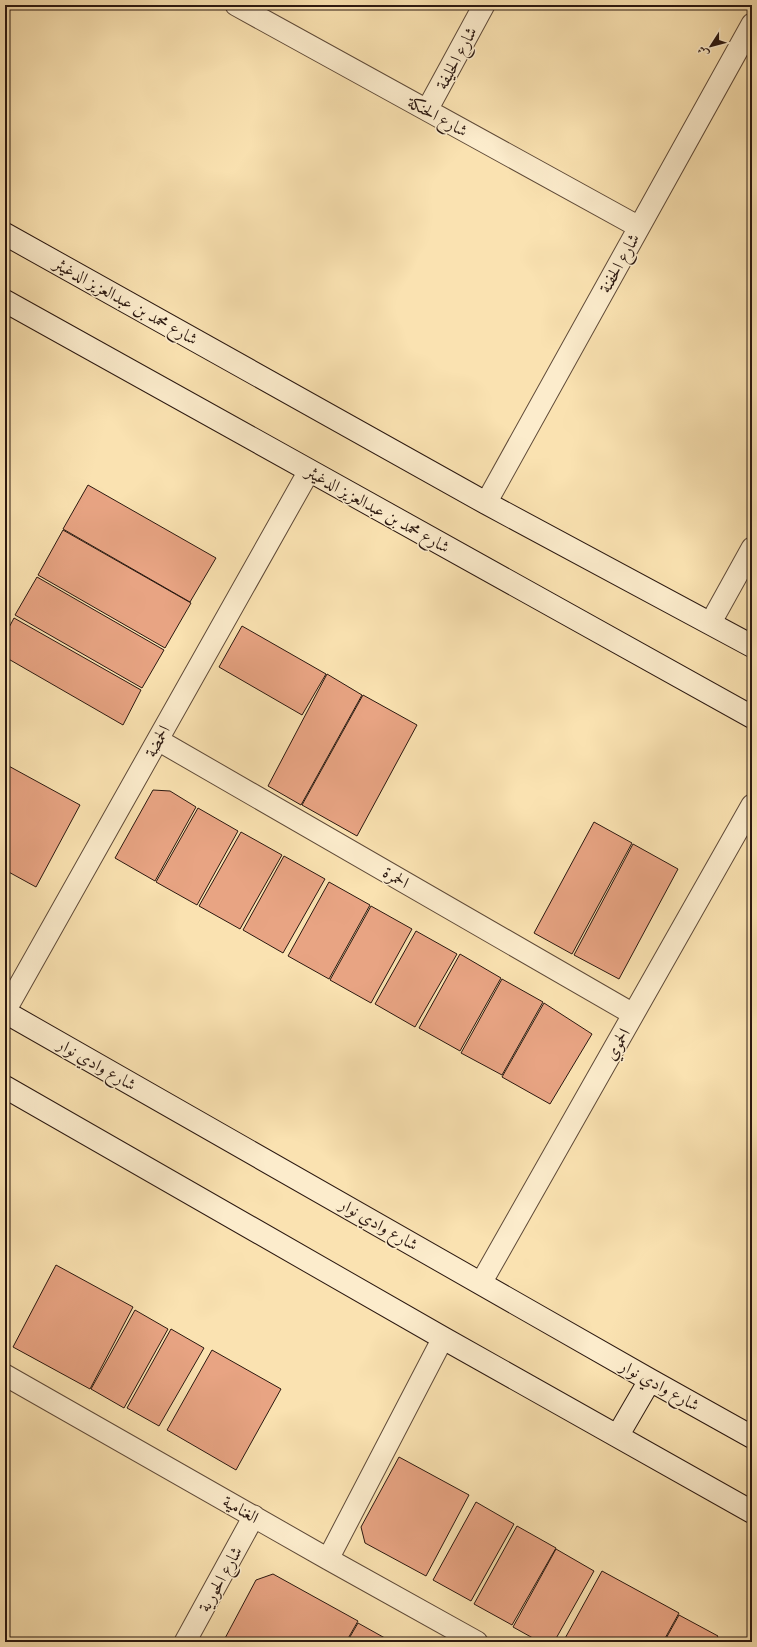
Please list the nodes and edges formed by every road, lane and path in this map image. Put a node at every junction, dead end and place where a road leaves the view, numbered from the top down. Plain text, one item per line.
1 (236, 5) edge
2 (484, 5) edge
3 (752, 24) edge
4 (427, 110) junction
5 (639, 227) junction
6 (5, 234) edge
7 (5, 301) edge
8 (309, 471) junction
9 (486, 503) junction
10 (752, 548) edge
11 (711, 622) junction
12 (752, 646) edge
13 (752, 717) edge
14 (158, 740) junction
15 (752, 804) edge
16 (5, 1012) edge
17 (633, 1014) junction
18 (5, 1087) edge
19 (481, 1283) junction
20 (443, 1338) junction
21 (5, 1375) edge
22 (650, 1380) junction
23 (751, 1434) edge
24 (618, 1435) junction
25 (752, 1512) edge
26 (254, 1516) junction
27 (328, 1559) junction
28 (186, 1642) edge
29 (477, 1642) edge

1 - 4 street, شارع الحنكة
2 - 4 street, شارع الحليفة
3 - 5 street, شارع الحفنة
4 - 5 street, شارع الحنكة
5 - 9 street, شارع الحفنة
6 - 9 street, شارع محمد بن عبدالعزيز الدغيثر
7 - 8 street, شارع محمد بن عبدالعزيز الدغيثر
8 - 13 street, شارع محمد بن عبدالعزيز الدغيثر
8 - 14 street, الحمضة
9 - 11 street, شارع محمد بن عبدالعزيز الدغيثر
10 - 11 street
11 - 12 street, شارع محمد بن عبدالعزيز الدغيثر
14 - 16 street, الحمضة
14 - 17 street, الحمرة
15 - 17 street, الحموي
16 - 19 street, شارع وادي نوار
17 - 19 street, الحموي
18 - 20 street
19 - 22 street, شارع وادي نوار
20 - 24 street
20 - 27 street
21 - 26 street, الغنامية
22 - 23 street, شارع وادي نوار
22 - 24 street
24 - 25 street
26 - 27 street, الغنامية
26 - 28 street, شارع الحورية
27 - 29 street, الغنامية

